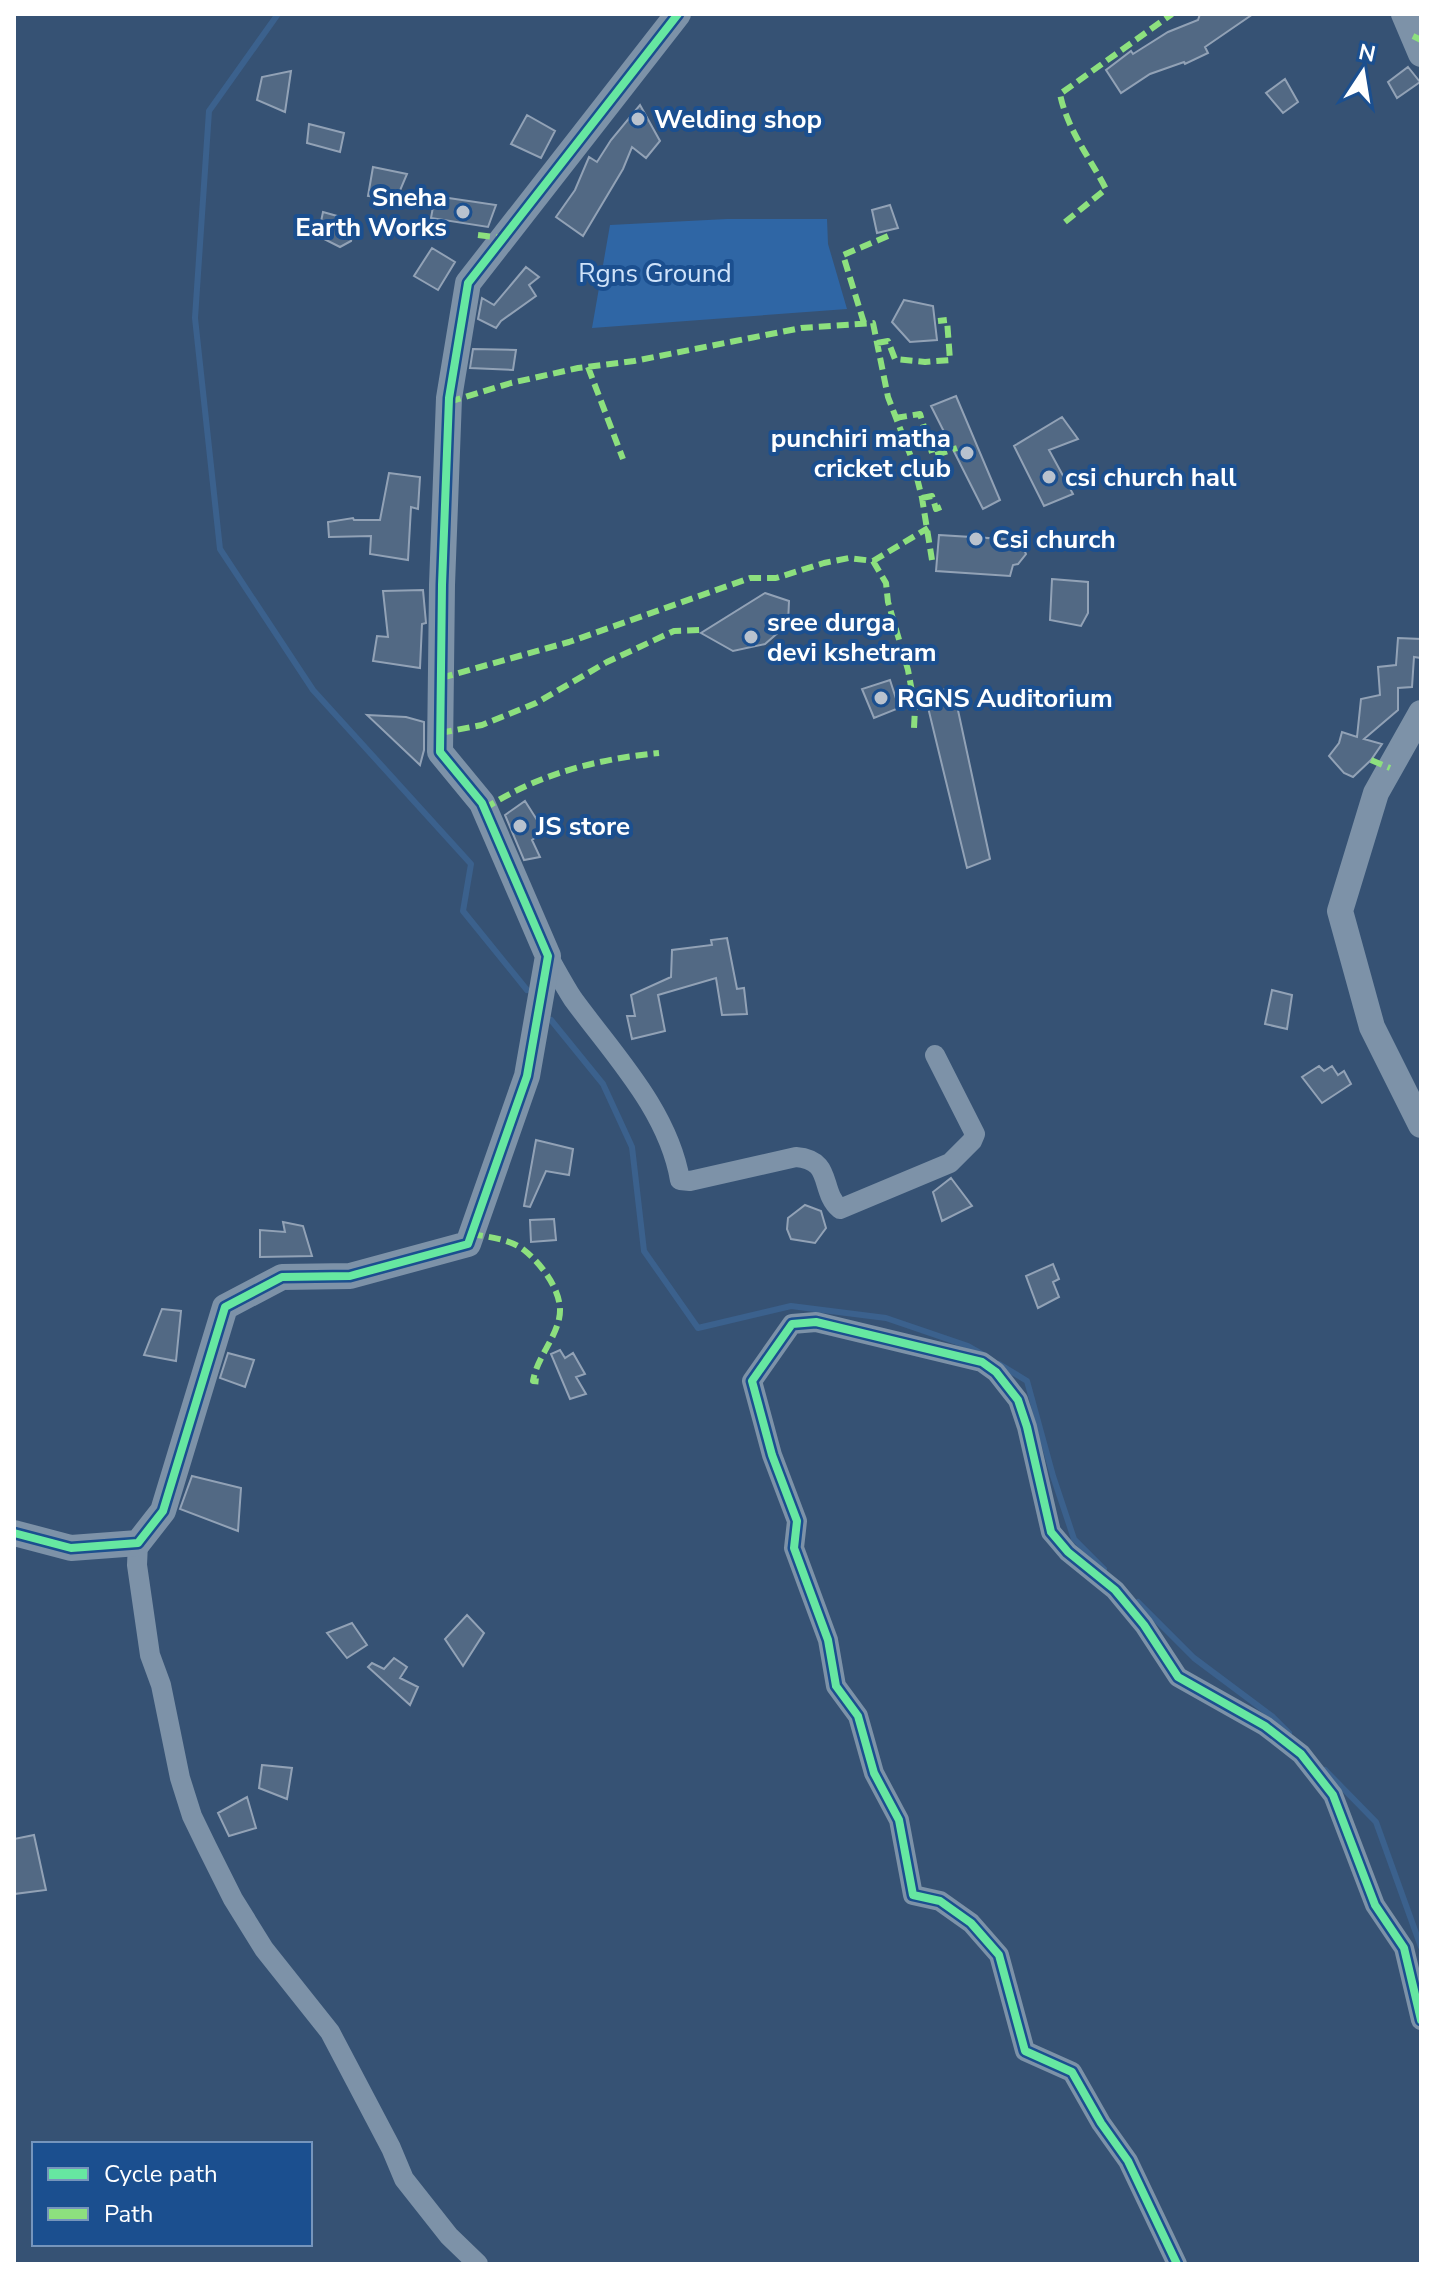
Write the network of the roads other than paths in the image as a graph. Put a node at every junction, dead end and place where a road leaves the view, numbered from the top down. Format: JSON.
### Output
{"nodes":[{"id":1,"x":678,"y":14,"type":"edge"},
{"id":2,"x":1404,"y":14,"type":"edge"},
{"id":3,"x":1421,"y":54,"type":"edge"},
{"id":4,"x":1421,"y":713,"type":"edge"},
{"id":5,"x":548,"y":956,"type":"junction"},
{"id":6,"x":935,"y":1055,"type":"dead end"},
{"id":7,"x":1421,"y":1125,"type":"edge"},
{"id":8,"x":14,"y":1533,"type":"edge"},
{"id":9,"x":138,"y":1543,"type":"junction"},
{"id":10,"x":1421,"y":2020,"type":"edge"},
{"id":11,"x":478,"y":2264,"type":"edge"},
{"id":12,"x":1177,"y":2264,"type":"edge"}],
"edges":[{"from":1,"to":5,"type":"street"},
{"from":2,"to":3,"type":"street"},
{"from":4,"to":7,"type":"street"},
{"from":5,"to":6,"type":"street"},
{"from":5,"to":9,"type":"street"},
{"from":8,"to":9,"type":"street"},
{"from":9,"to":11,"type":"street"},
{"from":10,"to":12,"type":"street"}]}
